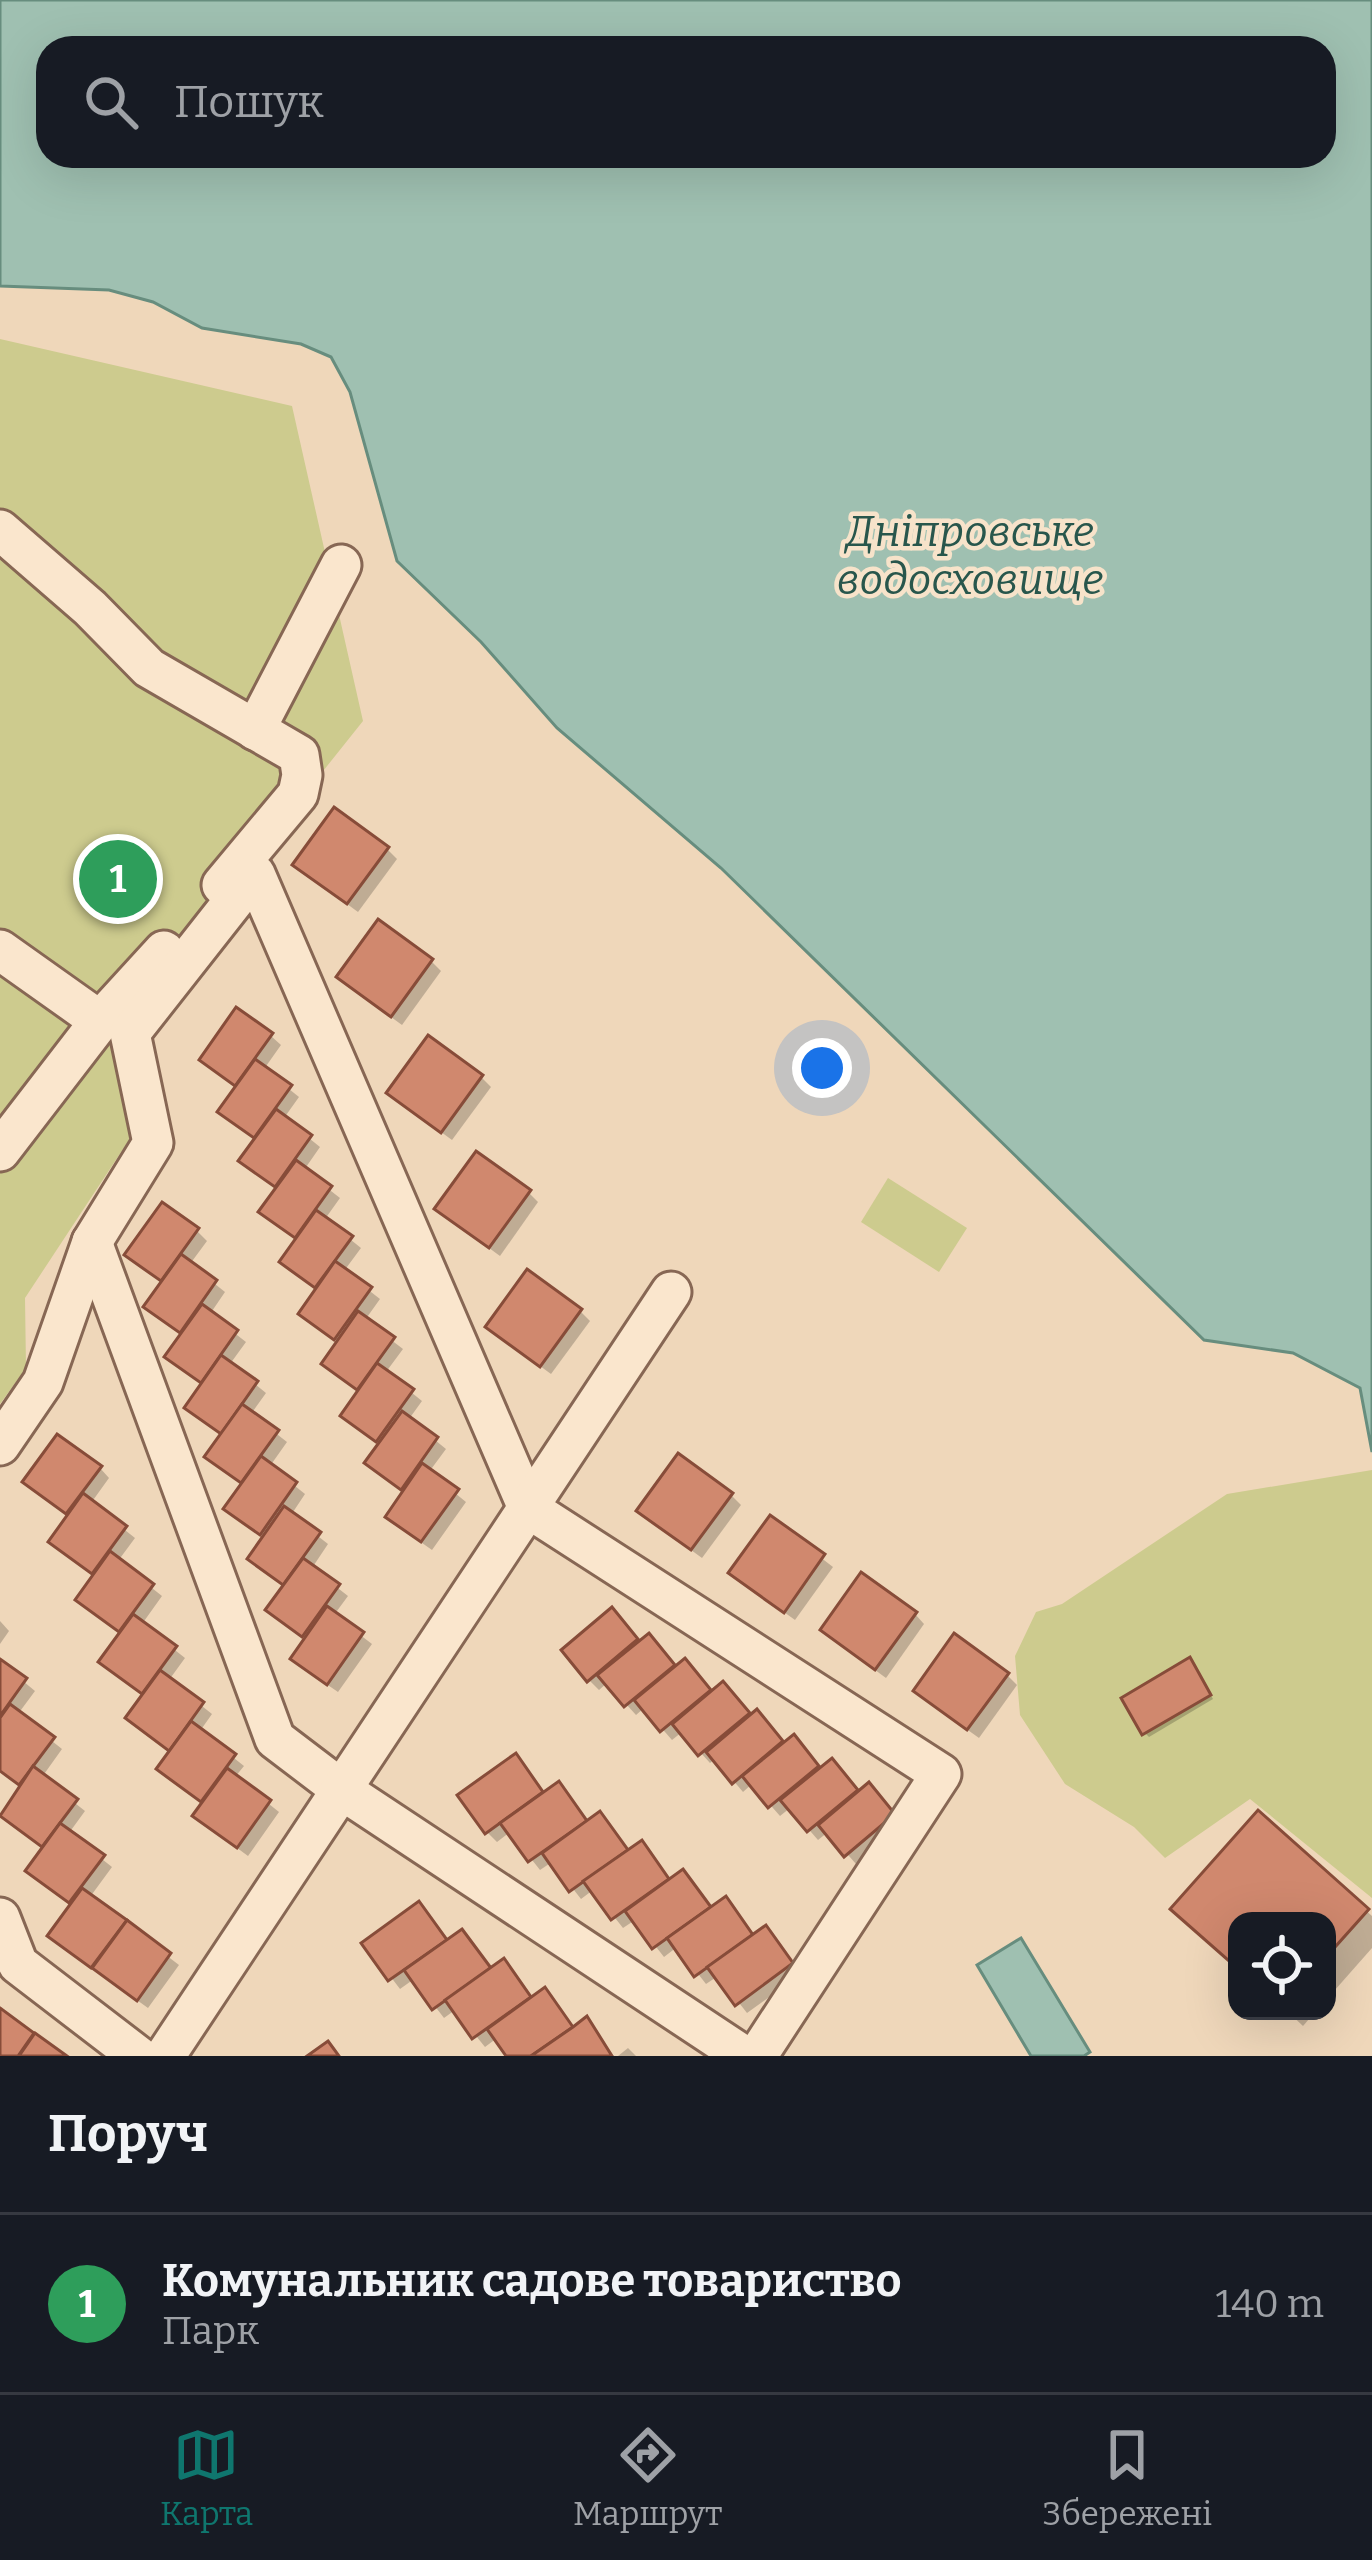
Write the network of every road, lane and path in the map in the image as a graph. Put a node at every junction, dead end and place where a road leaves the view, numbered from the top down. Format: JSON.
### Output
{"nodes":[{"id":1,"x":0,"y":530,"type":"edge"},
{"id":2,"x":340,"y":565,"type":"dead end"},
{"id":3,"x":255,"y":730,"type":"junction"},
{"id":4,"x":0,"y":950,"type":"edge"},
{"id":5,"x":100,"y":1021,"type":"junction"},
{"id":6,"x":0,"y":1151,"type":"edge"},
{"id":7,"x":92,"y":1241,"type":"junction"},
{"id":8,"x":671,"y":1292,"type":"dead end"},
{"id":9,"x":0,"y":1445,"type":"edge"},
{"id":10,"x":528,"y":1508,"type":"junction"},
{"id":11,"x":342,"y":1790,"type":"junction"},
{"id":12,"x":0,"y":1918,"type":"edge"},
{"id":13,"x":138,"y":2056,"type":"edge"},
{"id":14,"x":165,"y":2056,"type":"edge"},
{"id":15,"x":744,"y":2056,"type":"edge"},
{"id":16,"x":757,"y":2056,"type":"edge"}],
"edges":[{"from":1,"to":3,"type":"lane"},
{"from":2,"to":3,"type":"lane"},
{"from":3,"to":5,"type":"lane"},
{"from":4,"to":5,"type":"lane"},
{"from":5,"to":6,"type":"lane"},
{"from":7,"to":9,"type":"lane"},
{"from":7,"to":10,"type":"lane"},
{"from":7,"to":11,"type":"lane"},
{"from":8,"to":10,"type":"lane"},
{"from":10,"to":11,"type":"lane"},
{"from":10,"to":16,"type":"lane"},
{"from":11,"to":14,"type":"lane"},
{"from":11,"to":15,"type":"lane"},
{"from":12,"to":13,"type":"lane"}]}
